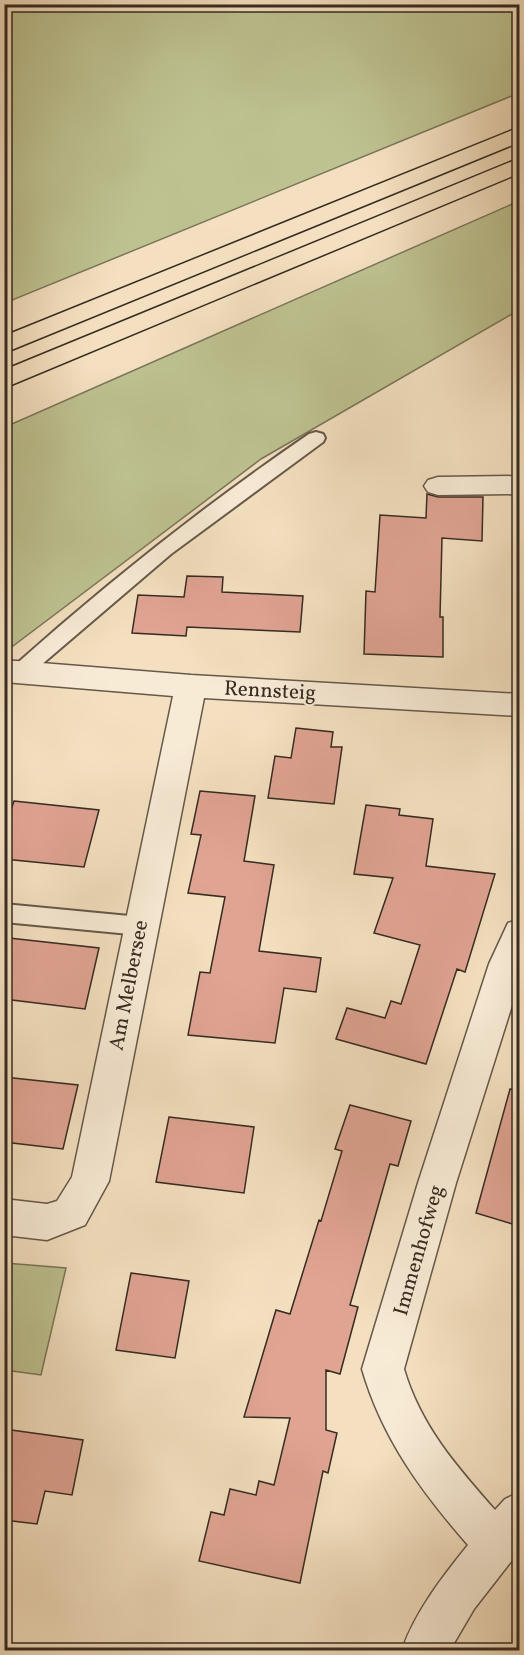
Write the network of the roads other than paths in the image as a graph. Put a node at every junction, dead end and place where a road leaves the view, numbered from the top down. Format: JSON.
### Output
{"nodes":[{"id":1,"x":519,"y":134,"type":"edge"},
{"id":2,"x":519,"y":165,"type":"edge"},
{"id":3,"x":4,"y":345,"type":"edge"},
{"id":4,"x":4,"y":380,"type":"edge"},
{"id":5,"x":316,"y":438,"type":"dead end"},
{"id":6,"x":519,"y":485,"type":"edge"},
{"id":7,"x":438,"y":486,"type":"dead end"},
{"id":8,"x":12,"y":672,"type":"edge"},
{"id":9,"x":191,"y":686,"type":"junction"},
{"id":10,"x":519,"y":705,"type":"edge"},
{"id":11,"x":4,"y":913,"type":"edge"},
{"id":12,"x":140,"y":926,"type":"junction"},
{"id":13,"x":519,"y":933,"type":"edge"},
{"id":14,"x":4,"y":1217,"type":"edge"},
{"id":15,"x":507,"y":1528,"type":"edge"},
{"id":16,"x":425,"y":1650,"type":"edge"}],
"edges":[{"from":1,"to":3,"type":"highway"},
{"from":2,"to":4,"type":"highway"},
{"from":5,"to":8,"type":"lane","name":"Rennsteig"},
{"from":6,"to":7,"type":"street"},
{"from":8,"to":9,"type":"street","name":"Rennsteig"},
{"from":9,"to":10,"type":"street","name":"Rennsteig"},
{"from":9,"to":12,"type":"street","name":"Am Melbersee"},
{"from":11,"to":12,"type":"lane"},
{"from":12,"to":14,"type":"street","name":"Am Melbersee"},
{"from":13,"to":15,"type":"street","name":"Immenhofweg"},
{"from":15,"to":16,"type":"street"}]}
